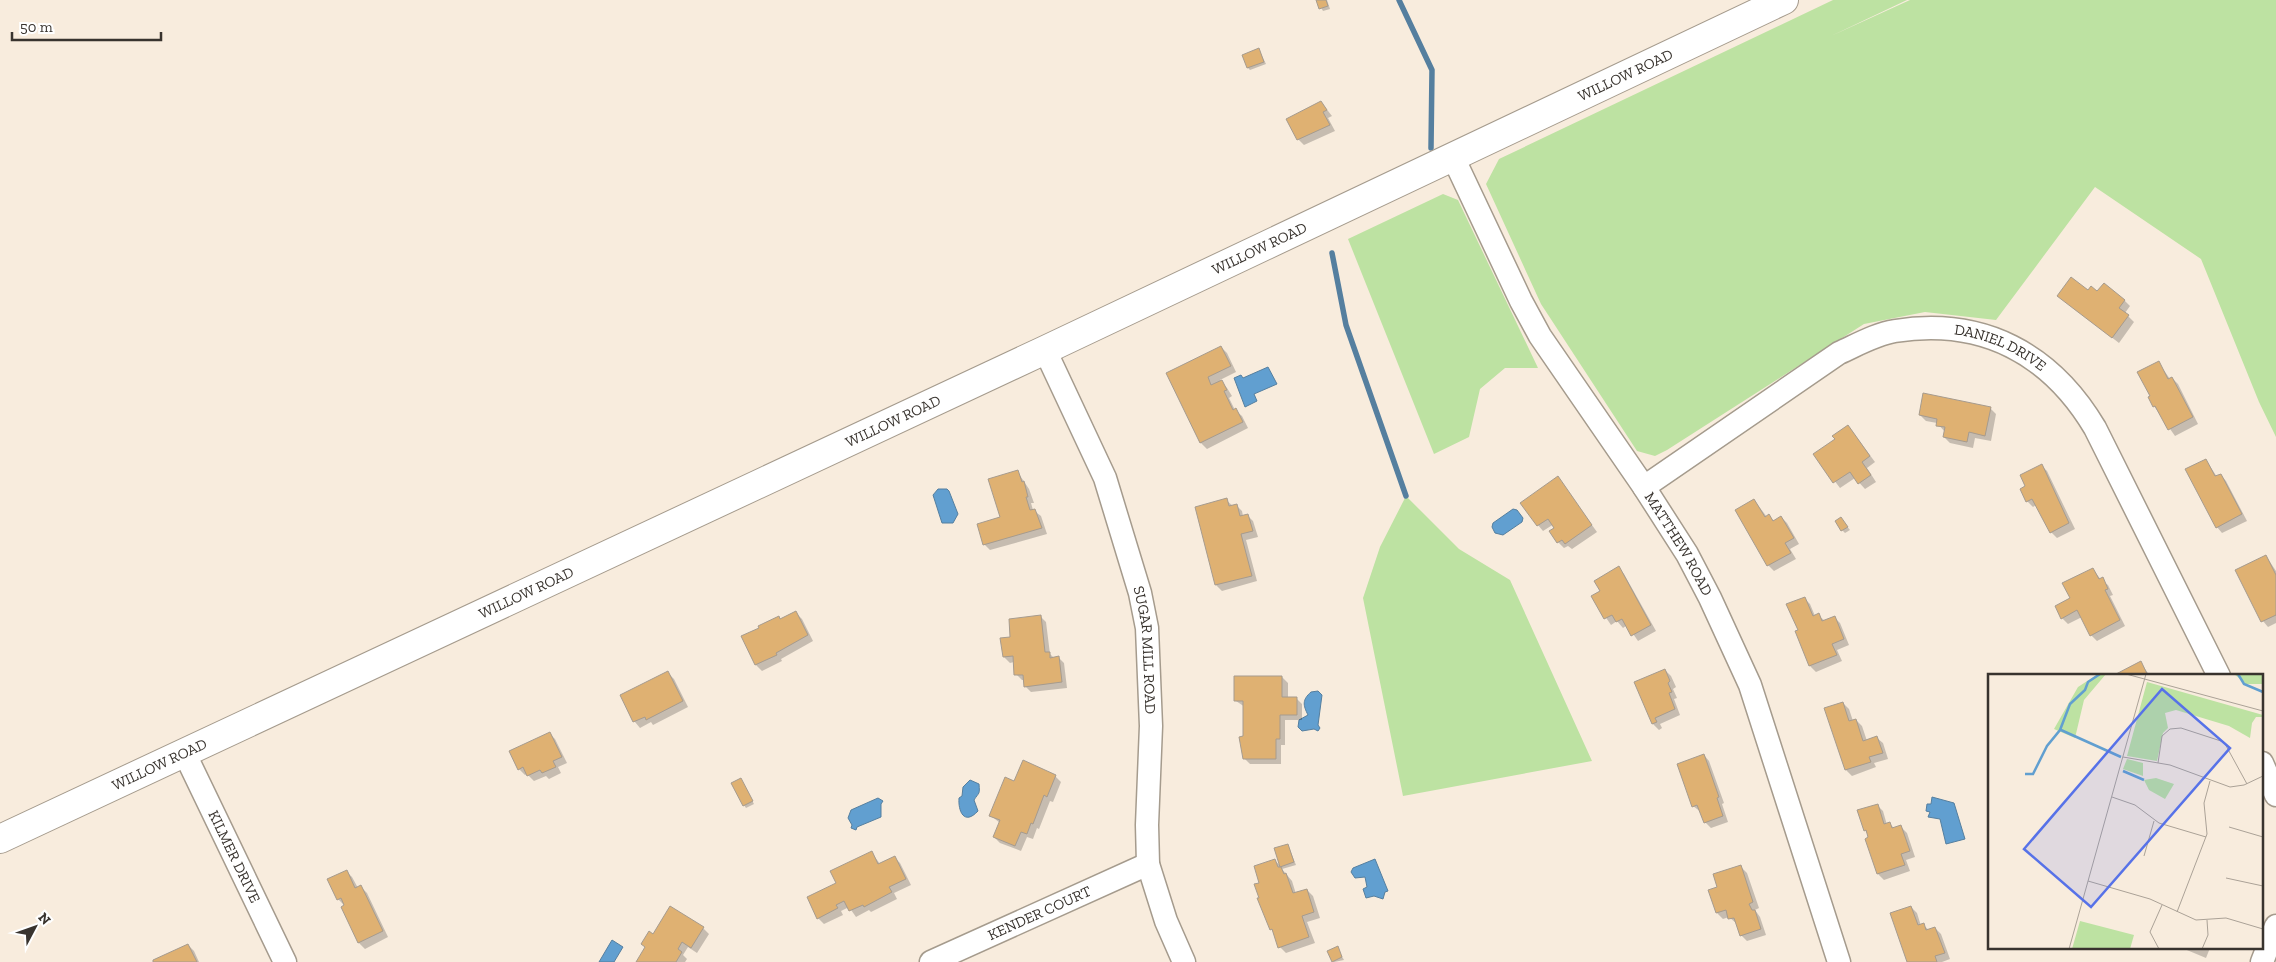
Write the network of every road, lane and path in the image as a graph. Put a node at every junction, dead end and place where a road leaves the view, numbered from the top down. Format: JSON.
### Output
{"nodes":[{"id":1,"x":1784,"y":0,"type":"edge"},
{"id":2,"x":1454,"y":157,"type":"junction"},
{"id":3,"x":1045,"y":350,"type":"junction"},
{"id":4,"x":1644,"y":487,"type":"junction"},
{"id":5,"x":2218,"y":674,"type":"edge"},
{"id":6,"x":184,"y":752,"type":"junction"},
{"id":7,"x":2264,"y":767,"type":"edge"},
{"id":8,"x":2276,"y":795,"type":"edge"},
{"id":9,"x":0,"y":839,"type":"edge"},
{"id":10,"x":1148,"y":864,"type":"junction"},
{"id":11,"x":2276,"y":926,"type":"edge"},
{"id":12,"x":285,"y":962,"type":"edge"},
{"id":13,"x":931,"y":962,"type":"edge"},
{"id":14,"x":1184,"y":962,"type":"edge"},
{"id":15,"x":1839,"y":962,"type":"edge"},
{"id":16,"x":2262,"y":962,"type":"edge"}],
"edges":[{"from":1,"to":2,"type":"street","name":"WILLOW ROAD"},
{"from":2,"to":3,"type":"street","name":"WILLOW ROAD"},
{"from":2,"to":4,"type":"street","name":"MATTHEW ROAD"},
{"from":3,"to":6,"type":"street","name":"WILLOW ROAD"},
{"from":3,"to":10,"type":"street","name":"SUGAR MILL ROAD"},
{"from":4,"to":5,"type":"street","name":"DANIEL DRIVE"},
{"from":4,"to":15,"type":"street","name":"MATTHEW ROAD"},
{"from":6,"to":9,"type":"street","name":"WILLOW ROAD"},
{"from":6,"to":12,"type":"street","name":"KILMER DRIVE"},
{"from":7,"to":8,"type":"street"},
{"from":10,"to":13,"type":"street","name":"KENDER COURT"},
{"from":10,"to":14,"type":"street","name":"SUGAR MILL ROAD"},
{"from":11,"to":16,"type":"street"}]}
